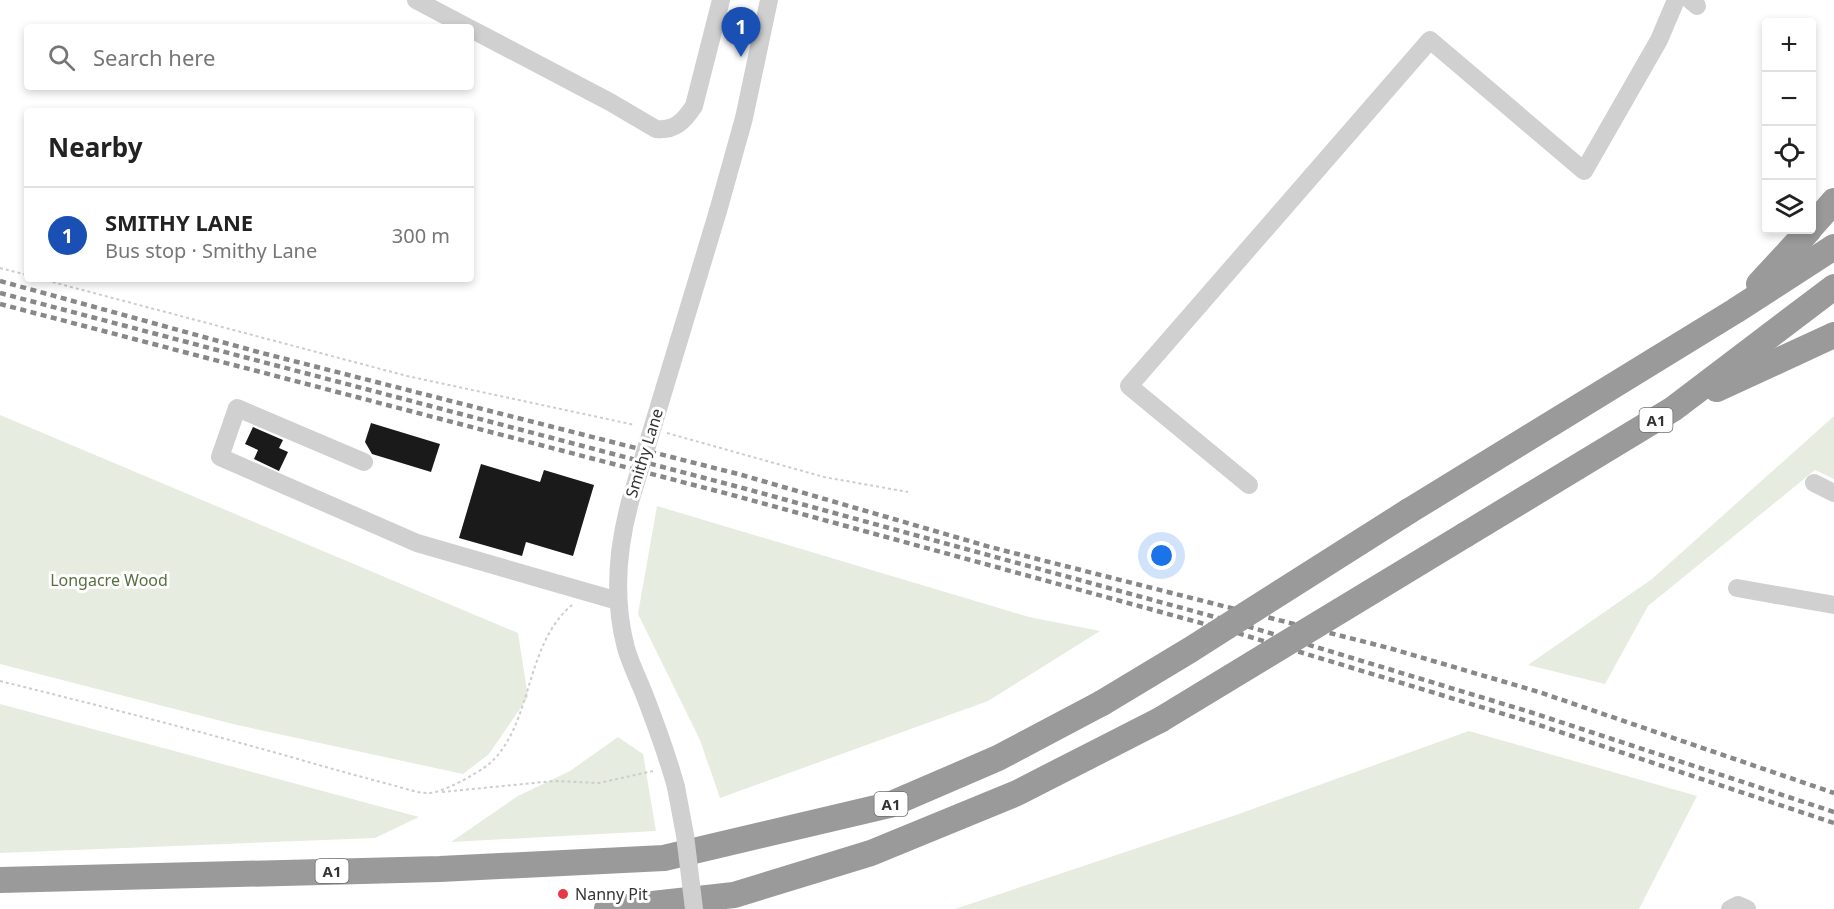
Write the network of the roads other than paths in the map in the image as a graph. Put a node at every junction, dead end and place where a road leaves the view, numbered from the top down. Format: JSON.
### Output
{"nodes":[{"id":1,"x":416,"y":0,"type":"edge"},
{"id":2,"x":721,"y":0,"type":"edge"},
{"id":3,"x":769,"y":0,"type":"edge"},
{"id":4,"x":1676,"y":0,"type":"edge"},
{"id":5,"x":461,"y":24,"type":"edge"},
{"id":6,"x":474,"y":31,"type":"edge"},
{"id":7,"x":1834,"y":201,"type":"edge"},
{"id":8,"x":1816,"y":221,"type":"edge"},
{"id":9,"x":1805,"y":234,"type":"edge"},
{"id":10,"x":1834,"y":247,"type":"edge"},
{"id":11,"x":1834,"y":287,"type":"edge"},
{"id":12,"x":1735,"y":311,"type":"junction"},
{"id":13,"x":1834,"y":335,"type":"edge"},
{"id":14,"x":1673,"y":409,"type":"junction"},
{"id":15,"x":364,"y":462,"type":"dead end"},
{"id":16,"x":1814,"y":483,"type":"dead end"},
{"id":17,"x":1249,"y":485,"type":"dead end"},
{"id":18,"x":1834,"y":493,"type":"edge"},
{"id":19,"x":1737,"y":588,"type":"dead end"},
{"id":20,"x":618,"y":600,"type":"junction"},
{"id":21,"x":1834,"y":605,"type":"edge"},
{"id":22,"x":0,"y":880,"type":"edge"},
{"id":23,"x":607,"y":909,"type":"edge"},
{"id":24,"x":694,"y":909,"type":"edge"},
{"id":25,"x":1730,"y":909,"type":"edge"},
{"id":26,"x":1747,"y":909,"type":"edge"}],
"edges":[{"from":1,"to":5,"type":"street"},
{"from":2,"to":6,"type":"street"},
{"from":3,"to":20,"type":"street","name":"Smithy Lane","bridge":true},
{"from":4,"to":17,"type":"street"},
{"from":7,"to":8,"type":"highway"},
{"from":9,"to":12,"type":"highway"},
{"from":10,"to":12,"type":"highway","number":"A1"},
{"from":11,"to":14,"type":"highway","number":"A1"},
{"from":12,"to":22,"type":"highway","number":"A1","bridge":true},
{"from":13,"to":14,"type":"highway"},
{"from":14,"to":23,"type":"highway","number":"A1","bridge":true},
{"from":15,"to":20,"type":"street"},
{"from":16,"to":18,"type":"street"},
{"from":19,"to":21,"type":"street"},
{"from":20,"to":24,"type":"street","name":"Smithy Lane","bridge":true},
{"from":25,"to":26,"type":"street"}]}
